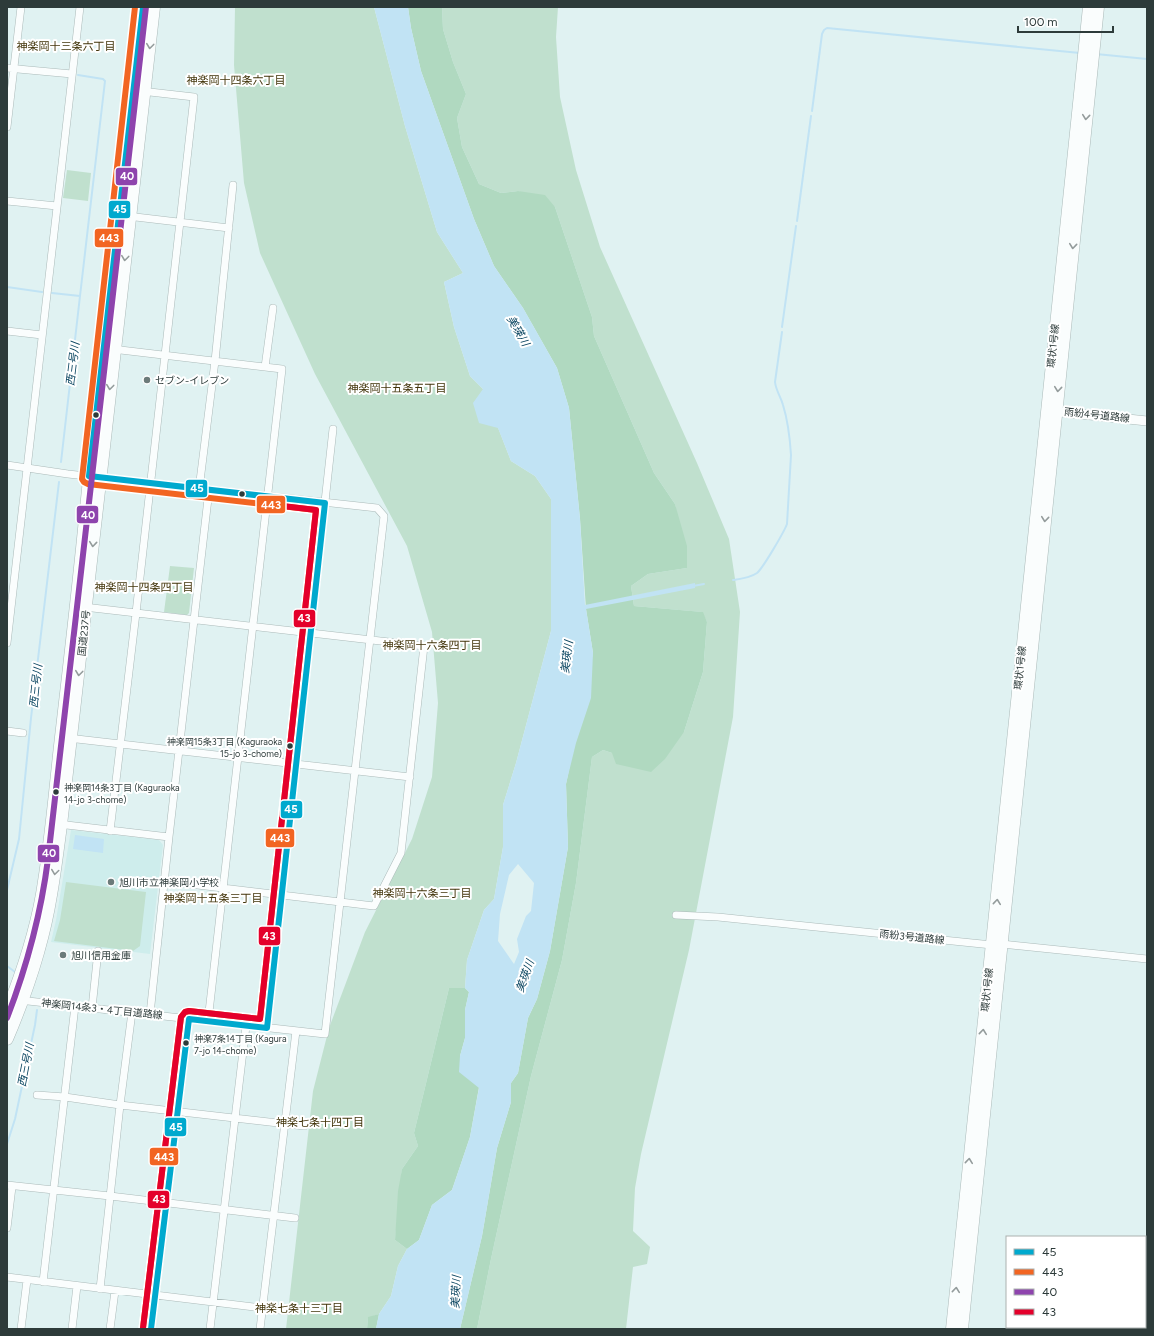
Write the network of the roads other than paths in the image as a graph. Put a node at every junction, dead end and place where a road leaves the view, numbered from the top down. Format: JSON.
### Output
{"nodes":[{"id":1,"x":21,"y":7,"type":"edge"},
{"id":2,"x":80,"y":7,"type":"edge"},
{"id":3,"x":144,"y":7,"type":"edge"},
{"id":4,"x":154,"y":7,"type":"edge"},
{"id":5,"x":1089,"y":7,"type":"edge"},
{"id":6,"x":1098,"y":7,"type":"edge"},
{"id":7,"x":1089,"y":45,"type":"junction"},
{"id":8,"x":10,"y":68,"type":"edge"},
{"id":9,"x":72,"y":74,"type":"junction"},
{"id":10,"x":139,"y":91,"type":"junction"},
{"id":11,"x":7,"y":127,"type":"edge"},
{"id":12,"x":233,"y":185,"type":"dead end"},
{"id":13,"x":7,"y":201,"type":"edge"},
{"id":14,"x":57,"y":206,"type":"junction"},
{"id":15,"x":125,"y":216,"type":"junction"},
{"id":16,"x":180,"y":222,"type":"junction"},
{"id":17,"x":228,"y":228,"type":"junction"},
{"id":18,"x":272,"y":308,"type":"dead end"},
{"id":19,"x":7,"y":331,"type":"edge"},
{"id":20,"x":42,"y":335,"type":"junction"},
{"id":21,"x":109,"y":349,"type":"junction"},
{"id":22,"x":165,"y":355,"type":"junction"},
{"id":23,"x":215,"y":361,"type":"junction"},
{"id":24,"x":265,"y":367,"type":"junction"},
{"id":25,"x":1051,"y":411,"type":"junction"},
{"id":26,"x":1147,"y":421,"type":"edge"},
{"id":27,"x":333,"y":429,"type":"dead end"},
{"id":28,"x":7,"y":465,"type":"edge"},
{"id":29,"x":27,"y":468,"type":"junction"},
{"id":30,"x":94,"y":477,"type":"junction"},
{"id":31,"x":150,"y":483,"type":"junction"},
{"id":32,"x":199,"y":489,"type":"junction"},
{"id":33,"x":209,"y":490,"type":"junction"},
{"id":34,"x":267,"y":496,"type":"junction"},
{"id":35,"x":325,"y":503,"type":"junction"},
{"id":36,"x":82,"y":607,"type":"junction"},
{"id":37,"x":136,"y":613,"type":"junction"},
{"id":38,"x":8,"y":616,"type":"edge"},
{"id":39,"x":195,"y":620,"type":"junction"},
{"id":40,"x":253,"y":627,"type":"junction"},
{"id":41,"x":311,"y":634,"type":"junction"},
{"id":42,"x":370,"y":640,"type":"junction"},
{"id":43,"x":7,"y":643,"type":"edge"},
{"id":44,"x":7,"y":731,"type":"edge"},
{"id":45,"x":23,"y":733,"type":"dead end"},
{"id":46,"x":66,"y":737,"type":"junction"},
{"id":47,"x":121,"y":744,"type":"junction"},
{"id":48,"x":180,"y":751,"type":"junction"},
{"id":49,"x":238,"y":757,"type":"junction"},
{"id":50,"x":297,"y":764,"type":"junction"},
{"id":51,"x":355,"y":771,"type":"junction"},
{"id":52,"x":410,"y":777,"type":"junction"},
{"id":53,"x":57,"y":824,"type":"junction"},
{"id":54,"x":110,"y":830,"type":"junction"},
{"id":55,"x":169,"y":837,"type":"junction"},
{"id":56,"x":164,"y":881,"type":"junction"},
{"id":57,"x":223,"y":888,"type":"junction"},
{"id":58,"x":282,"y":895,"type":"junction"},
{"id":59,"x":340,"y":902,"type":"junction"},
{"id":60,"x":676,"y":915,"type":"dead end"},
{"id":61,"x":997,"y":945,"type":"junction"},
{"id":62,"x":98,"y":951,"type":"dead end"},
{"id":63,"x":1147,"y":959,"type":"edge"},
{"id":64,"x":14,"y":999,"type":"edge"},
{"id":65,"x":75,"y":1006,"type":"junction"},
{"id":66,"x":92,"y":1008,"type":"junction"},
{"id":67,"x":7,"y":1011,"type":"edge"},
{"id":68,"x":132,"y":1012,"type":"junction"},
{"id":69,"x":150,"y":1014,"type":"junction"},
{"id":70,"x":189,"y":1019,"type":"junction"},
{"id":71,"x":208,"y":1021,"type":"junction"},
{"id":72,"x":246,"y":1026,"type":"junction"},
{"id":73,"x":267,"y":1028,"type":"junction"},
{"id":74,"x":296,"y":1031,"type":"junction"},
{"id":75,"x":7,"y":1039,"type":"edge"},
{"id":76,"x":37,"y":1095,"type":"dead end"},
{"id":77,"x":65,"y":1097,"type":"junction"},
{"id":78,"x":120,"y":1105,"type":"junction"},
{"id":79,"x":178,"y":1111,"type":"junction"},
{"id":80,"x":235,"y":1117,"type":"junction"},
{"id":81,"x":285,"y":1123,"type":"junction"},
{"id":82,"x":304,"y":1126,"type":"dead end"},
{"id":83,"x":10,"y":1186,"type":"edge"},
{"id":84,"x":54,"y":1190,"type":"junction"},
{"id":85,"x":110,"y":1196,"type":"junction"},
{"id":86,"x":167,"y":1203,"type":"junction"},
{"id":87,"x":224,"y":1210,"type":"junction"},
{"id":88,"x":274,"y":1216,"type":"junction"},
{"id":89,"x":295,"y":1218,"type":"dead end"},
{"id":90,"x":7,"y":1228,"type":"edge"},
{"id":91,"x":7,"y":1277,"type":"edge"},
{"id":92,"x":27,"y":1280,"type":"junction"},
{"id":93,"x":43,"y":1282,"type":"junction"},
{"id":94,"x":77,"y":1286,"type":"junction"},
{"id":95,"x":100,"y":1289,"type":"junction"},
{"id":96,"x":115,"y":1290,"type":"junction"},
{"id":97,"x":155,"y":1295,"type":"junction"},
{"id":98,"x":213,"y":1302,"type":"junction"},
{"id":99,"x":263,"y":1308,"type":"junction"},
{"id":100,"x":287,"y":1311,"type":"dead end"},
{"id":101,"x":21,"y":1329,"type":"edge"},
{"id":102,"x":72,"y":1329,"type":"edge"},
{"id":103,"x":110,"y":1329,"type":"edge"},
{"id":104,"x":151,"y":1329,"type":"edge"},
{"id":105,"x":210,"y":1329,"type":"edge"},
{"id":106,"x":260,"y":1329,"type":"edge"},
{"id":107,"x":952,"y":1329,"type":"edge"},
{"id":108,"x":962,"y":1329,"type":"edge"}],
"edges":[{"from":1,"to":8,"type":"street"},
{"from":2,"to":9,"type":"street"},
{"from":3,"to":10,"type":"main road","name":"国道237号"},
{"from":4,"to":10,"type":"main road","name":"国道237号","one_way":true},
{"from":5,"to":7,"type":"main road","name":"環状1号線"},
{"from":6,"to":7,"type":"main road","name":"環状1号線"},
{"from":7,"to":25,"type":"main road","name":"環状1号線"},
{"from":8,"to":9,"type":"street"},
{"from":8,"to":11,"type":"street"},
{"from":9,"to":14,"type":"street"},
{"from":10,"to":15,"type":"main road","name":"国道237号"},
{"from":10,"to":16,"type":"street"},
{"from":12,"to":17,"type":"street"},
{"from":13,"to":14,"type":"street"},
{"from":14,"to":20,"type":"street"},
{"from":15,"to":16,"type":"street"},
{"from":15,"to":21,"type":"main road","name":"国道237号"},
{"from":16,"to":17,"type":"street"},
{"from":16,"to":22,"type":"street"},
{"from":17,"to":23,"type":"street"},
{"from":18,"to":24,"type":"street"},
{"from":19,"to":20,"type":"street"},
{"from":20,"to":29,"type":"street"},
{"from":21,"to":22,"type":"street"},
{"from":21,"to":30,"type":"main road","name":"国道237号"},
{"from":22,"to":23,"type":"street"},
{"from":22,"to":31,"type":"street"},
{"from":23,"to":24,"type":"street"},
{"from":23,"to":32,"type":"street"},
{"from":24,"to":34,"type":"street"},
{"from":25,"to":26,"type":"street","name":"雨紛4号道路線"},
{"from":25,"to":61,"type":"main road","name":"環状1号線"},
{"from":27,"to":35,"type":"street"},
{"from":28,"to":29,"type":"street"},
{"from":29,"to":30,"type":"street"},
{"from":29,"to":38,"type":"street"},
{"from":30,"to":31,"type":"street"},
{"from":30,"to":36,"type":"main road","name":"国道237号"},
{"from":31,"to":32,"type":"street"},
{"from":31,"to":37,"type":"street"},
{"from":32,"to":33,"type":"street"},
{"from":33,"to":34,"type":"street"},
{"from":33,"to":39,"type":"street"},
{"from":34,"to":35,"type":"street"},
{"from":34,"to":40,"type":"street"},
{"from":35,"to":41,"type":"street"},
{"from":35,"to":42,"type":"street"},
{"from":36,"to":37,"type":"street"},
{"from":36,"to":46,"type":"main road","name":"国道237号"},
{"from":37,"to":39,"type":"street"},
{"from":37,"to":47,"type":"street"},
{"from":38,"to":43,"type":"street"},
{"from":39,"to":40,"type":"street"},
{"from":39,"to":48,"type":"street"},
{"from":40,"to":41,"type":"street"},
{"from":40,"to":49,"type":"street"},
{"from":41,"to":42,"type":"street"},
{"from":41,"to":50,"type":"street"},
{"from":42,"to":51,"type":"street"},
{"from":42,"to":52,"type":"street"},
{"from":44,"to":45,"type":"street"},
{"from":46,"to":47,"type":"street"},
{"from":46,"to":53,"type":"main road","name":"国道237号"},
{"from":47,"to":48,"type":"street"},
{"from":47,"to":54,"type":"street"},
{"from":48,"to":49,"type":"street"},
{"from":48,"to":55,"type":"street"},
{"from":49,"to":50,"type":"street"},
{"from":49,"to":57,"type":"street"},
{"from":50,"to":51,"type":"street"},
{"from":50,"to":58,"type":"street"},
{"from":51,"to":52,"type":"street"},
{"from":51,"to":59,"type":"street"},
{"from":52,"to":59,"type":"street"},
{"from":53,"to":54,"type":"street"},
{"from":53,"to":64,"type":"main road","name":"国道237号"},
{"from":54,"to":55,"type":"street"},
{"from":55,"to":56,"type":"street"},
{"from":56,"to":57,"type":"street"},
{"from":56,"to":69,"type":"street"},
{"from":57,"to":58,"type":"street"},
{"from":57,"to":71,"type":"street"},
{"from":58,"to":59,"type":"street"},
{"from":58,"to":73,"type":"street"},
{"from":59,"to":74,"type":"street","name":"神楽岡14条3・4丁目道路線"},
{"from":60,"to":61,"type":"street","name":"雨紛3号道路線"},
{"from":61,"to":63,"type":"street","name":"雨紛3号道路線"},
{"from":107,"to":61,"type":"main road","name":"環状1号線","one_way":true},
{"from":61,"to":108,"type":"main road","name":"環状1号線"},
{"from":62,"to":66,"type":"street"},
{"from":64,"to":65,"type":"street","name":"神楽岡14条3・4丁目道路線"},
{"from":64,"to":67,"type":"main road","name":"国道237号"},
{"from":64,"to":75,"type":"main road","name":"国道237号"},
{"from":65,"to":66,"type":"street","name":"神楽岡14条3・4丁目道路線"},
{"from":65,"to":77,"type":"street"},
{"from":66,"to":68,"type":"street","name":"神楽岡14条3・4丁目道路線"},
{"from":68,"to":69,"type":"street","name":"神楽岡14条3・4丁目道路線"},
{"from":68,"to":78,"type":"street"},
{"from":69,"to":70,"type":"street","name":"神楽岡14条3・4丁目道路線"},
{"from":70,"to":71,"type":"street","name":"神楽岡14条3・4丁目道路線"},
{"from":70,"to":79,"type":"street"},
{"from":71,"to":72,"type":"street","name":"神楽岡14条3・4丁目道路線"},
{"from":72,"to":73,"type":"street","name":"神楽岡14条3・4丁目道路線"},
{"from":72,"to":80,"type":"street"},
{"from":73,"to":74,"type":"street","name":"神楽岡14条3・4丁目道路線"},
{"from":74,"to":81,"type":"street"},
{"from":76,"to":77,"type":"street"},
{"from":77,"to":78,"type":"street"},
{"from":77,"to":84,"type":"street"},
{"from":78,"to":79,"type":"street"},
{"from":78,"to":85,"type":"street"},
{"from":79,"to":80,"type":"street"},
{"from":79,"to":86,"type":"street"},
{"from":80,"to":81,"type":"street"},
{"from":80,"to":87,"type":"street"},
{"from":81,"to":82,"type":"street"},
{"from":81,"to":88,"type":"street"},
{"from":83,"to":84,"type":"street"},
{"from":83,"to":90,"type":"street"},
{"from":84,"to":85,"type":"street"},
{"from":84,"to":93,"type":"street"},
{"from":85,"to":86,"type":"street"},
{"from":85,"to":95,"type":"street"},
{"from":86,"to":87,"type":"street"},
{"from":86,"to":97,"type":"street"},
{"from":87,"to":88,"type":"street"},
{"from":87,"to":98,"type":"street"},
{"from":88,"to":89,"type":"street"},
{"from":88,"to":99,"type":"street"},
{"from":91,"to":92,"type":"street"},
{"from":92,"to":93,"type":"street"},
{"from":92,"to":101,"type":"street"},
{"from":93,"to":94,"type":"street"},
{"from":94,"to":95,"type":"street"},
{"from":94,"to":102,"type":"street"},
{"from":95,"to":96,"type":"street"},
{"from":96,"to":97,"type":"street"},
{"from":96,"to":103,"type":"street"},
{"from":97,"to":98,"type":"street"},
{"from":97,"to":104,"type":"street"},
{"from":98,"to":99,"type":"street"},
{"from":98,"to":105,"type":"street"},
{"from":99,"to":100,"type":"street"},
{"from":99,"to":106,"type":"street"}]}
